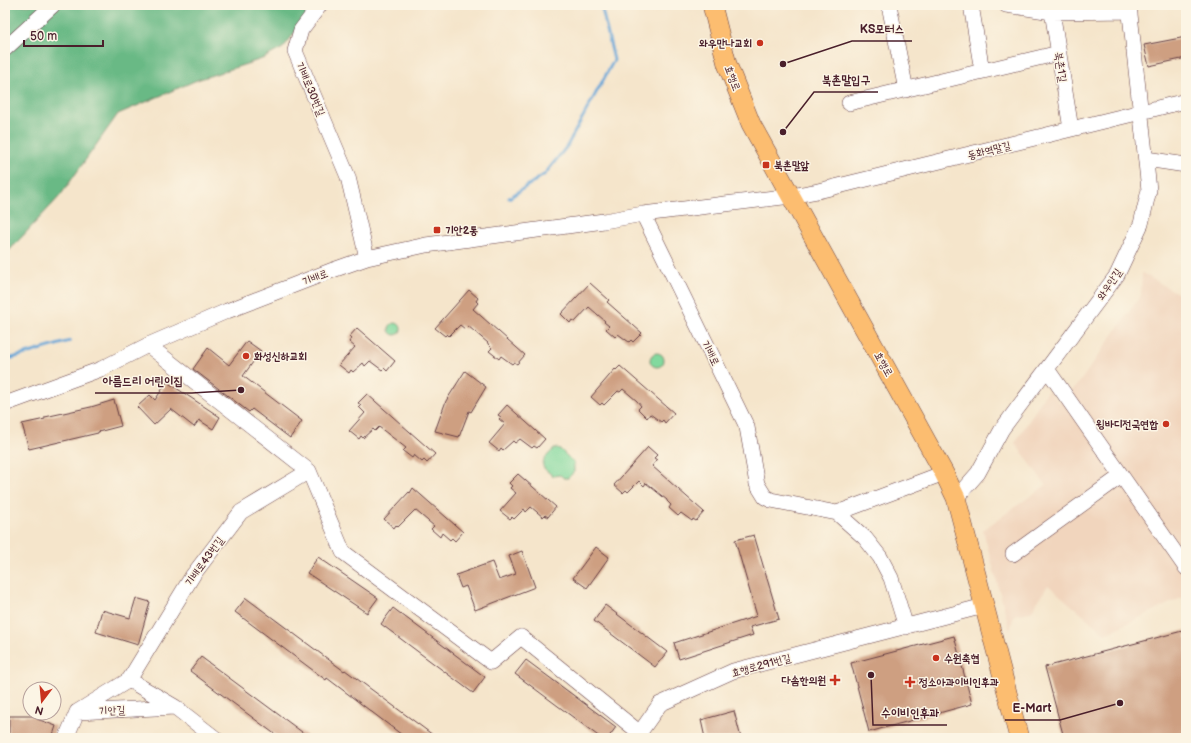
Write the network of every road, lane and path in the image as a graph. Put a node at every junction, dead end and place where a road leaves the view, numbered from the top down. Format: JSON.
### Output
{"nodes":[{"id":1,"x":53,"y":5,"type":"edge"},
{"id":2,"x":320,"y":5,"type":"edge"},
{"id":3,"x":712,"y":5,"type":"edge"},
{"id":4,"x":889,"y":5,"type":"edge"},
{"id":5,"x":971,"y":5,"type":"edge"},
{"id":6,"x":1006,"y":5,"type":"edge"},
{"id":7,"x":1052,"y":8,"type":"edge"},
{"id":8,"x":1129,"y":8,"type":"edge"},
{"id":9,"x":5,"y":49,"type":"edge"},
{"id":10,"x":1059,"y":53,"type":"junction"},
{"id":11,"x":982,"y":71,"type":"junction"},
{"id":12,"x":906,"y":90,"type":"junction"},
{"id":13,"x":1186,"y":101,"type":"edge"},
{"id":14,"x":849,"y":103,"type":"dead end"},
{"id":15,"x":1140,"y":112,"type":"junction"},
{"id":16,"x":1071,"y":129,"type":"junction"},
{"id":17,"x":1146,"y":159,"type":"junction"},
{"id":18,"x":1186,"y":165,"type":"edge"},
{"id":19,"x":791,"y":196,"type":"junction"},
{"id":20,"x":643,"y":214,"type":"junction"},
{"id":21,"x":368,"y":258,"type":"junction"},
{"id":22,"x":148,"y":345,"type":"junction"},
{"id":23,"x":1047,"y":369,"type":"junction"},
{"id":24,"x":5,"y":404,"type":"edge"},
{"id":25,"x":309,"y":471,"type":"junction"},
{"id":26,"x":944,"y":474,"type":"junction"},
{"id":27,"x":1121,"y":476,"type":"junction"},
{"id":28,"x":956,"y":498,"type":"junction"},
{"id":29,"x":837,"y":513,"type":"junction"},
{"id":30,"x":1013,"y":554,"type":"dead end"},
{"id":31,"x":1186,"y":568,"type":"edge"},
{"id":32,"x":984,"y":606,"type":"junction"},
{"id":33,"x":906,"y":626,"type":"junction"},
{"id":34,"x":129,"y":680,"type":"junction"},
{"id":35,"x":175,"y":707,"type":"junction"},
{"id":36,"x":77,"y":712,"type":"junction"},
{"id":37,"x":638,"y":735,"type":"edge"},
{"id":38,"x":66,"y":738,"type":"edge"},
{"id":39,"x":215,"y":738,"type":"edge"},
{"id":40,"x":1019,"y":738,"type":"edge"}],
"edges":[{"from":1,"to":9,"type":"street"},
{"from":2,"to":21,"type":"street","name":"기배로30번길"},
{"from":3,"to":19,"type":"main road","name":"효행로"},
{"from":4,"to":12,"type":"street"},
{"from":5,"to":11,"type":"street"},
{"from":6,"to":7,"type":"street"},
{"from":7,"to":8,"type":"street"},
{"from":7,"to":10,"type":"street","name":"북촌1길"},
{"from":8,"to":15,"type":"street","name":"와우안길"},
{"from":10,"to":11,"type":"street"},
{"from":10,"to":16,"type":"street","name":"북촌1길"},
{"from":11,"to":12,"type":"street"},
{"from":12,"to":14,"type":"street"},
{"from":13,"to":15,"type":"street","name":"동화역말길"},
{"from":15,"to":16,"type":"street","name":"동화역말길"},
{"from":15,"to":17,"type":"street","name":"와우안길"},
{"from":16,"to":19,"type":"street","name":"동화역말길"},
{"from":17,"to":18,"type":"street"},
{"from":17,"to":23,"type":"street","name":"와우안길"},
{"from":19,"to":20,"type":"street","name":"기배로"},
{"from":19,"to":26,"type":"main road","name":"효행로"},
{"from":20,"to":21,"type":"street","name":"기배로"},
{"from":20,"to":29,"type":"street","name":"기배로"},
{"from":21,"to":22,"type":"street","name":"기배로"},
{"from":22,"to":24,"type":"street","name":"기배로"},
{"from":22,"to":25,"type":"street"},
{"from":23,"to":27,"type":"street"},
{"from":23,"to":28,"type":"street","name":"와우안길"},
{"from":25,"to":34,"type":"street","name":"기배로43번길"},
{"from":25,"to":37,"type":"street"},
{"from":26,"to":28,"type":"main road","name":"효행로"},
{"from":26,"to":29,"type":"street"},
{"from":27,"to":30,"type":"street"},
{"from":27,"to":31,"type":"street"},
{"from":28,"to":32,"type":"main road","name":"효행로"},
{"from":29,"to":33,"type":"street"},
{"from":32,"to":33,"type":"street","name":"효행로291번길"},
{"from":32,"to":40,"type":"main road","name":"효행로"},
{"from":33,"to":37,"type":"street","name":"효행로291번길"},
{"from":34,"to":35,"type":"street"},
{"from":34,"to":36,"type":"street"},
{"from":35,"to":36,"type":"street","name":"기안길"},
{"from":35,"to":39,"type":"street"},
{"from":36,"to":38,"type":"street"}]}
